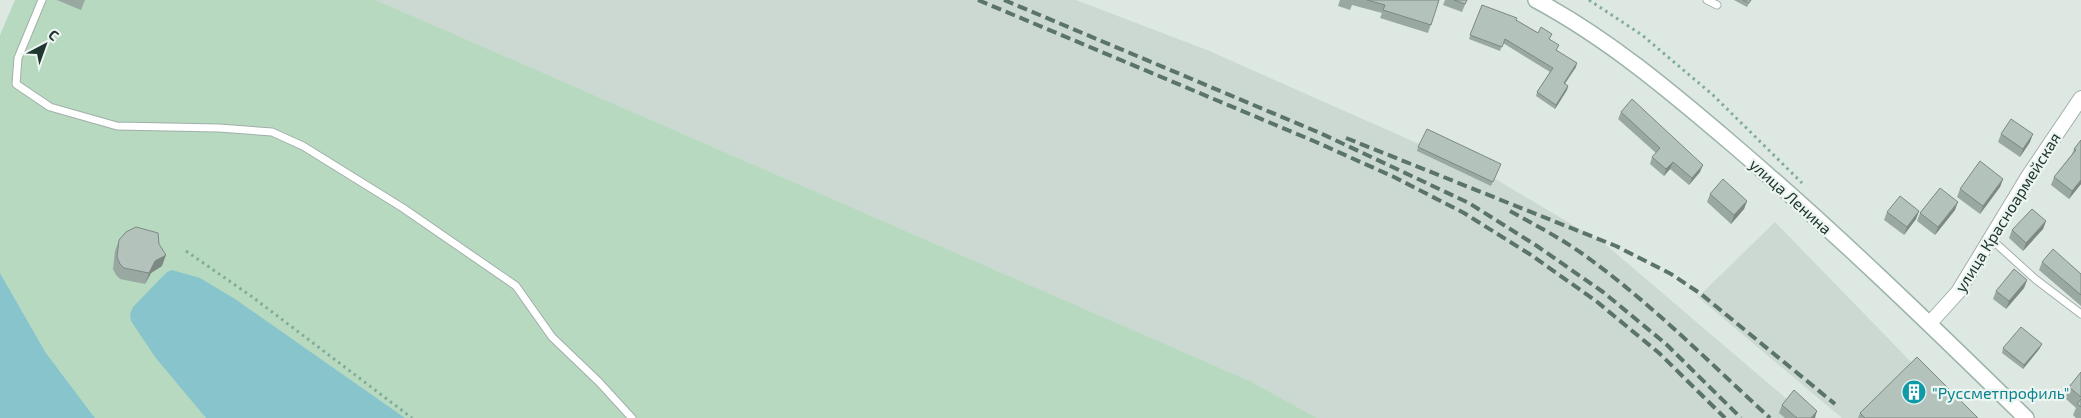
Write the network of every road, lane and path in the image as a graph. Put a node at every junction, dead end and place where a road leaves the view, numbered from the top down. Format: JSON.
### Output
{"nodes":[{"id":1,"x":42,"y":0,"type":"edge"},
{"id":2,"x":1536,"y":0,"type":"edge"},
{"id":3,"x":1707,"y":0,"type":"edge"},
{"id":4,"x":1717,"y":6,"type":"dead end"},
{"id":5,"x":2081,"y":98,"type":"edge"},
{"id":6,"x":1990,"y":238,"type":"junction"},
{"id":7,"x":186,"y":251,"type":"dead end"},
{"id":8,"x":2081,"y":314,"type":"edge"},
{"id":9,"x":1930,"y":323,"type":"junction"},
{"id":10,"x":412,"y":418,"type":"edge"},
{"id":11,"x":632,"y":418,"type":"edge"},
{"id":12,"x":2026,"y":418,"type":"edge"}],
"edges":[{"from":1,"to":11,"type":"lane"},
{"from":2,"to":9,"type":"main road","name":"улица Ленина"},
{"from":3,"to":4,"type":"lane"},
{"from":5,"to":6,"type":"street","name":"улица Красноармейская"},
{"from":6,"to":8,"type":"lane"},
{"from":6,"to":9,"type":"street","name":"улица Красноармейская"},
{"from":7,"to":10,"type":"path"},
{"from":9,"to":12,"type":"main road","name":"улица Ленина"}]}
